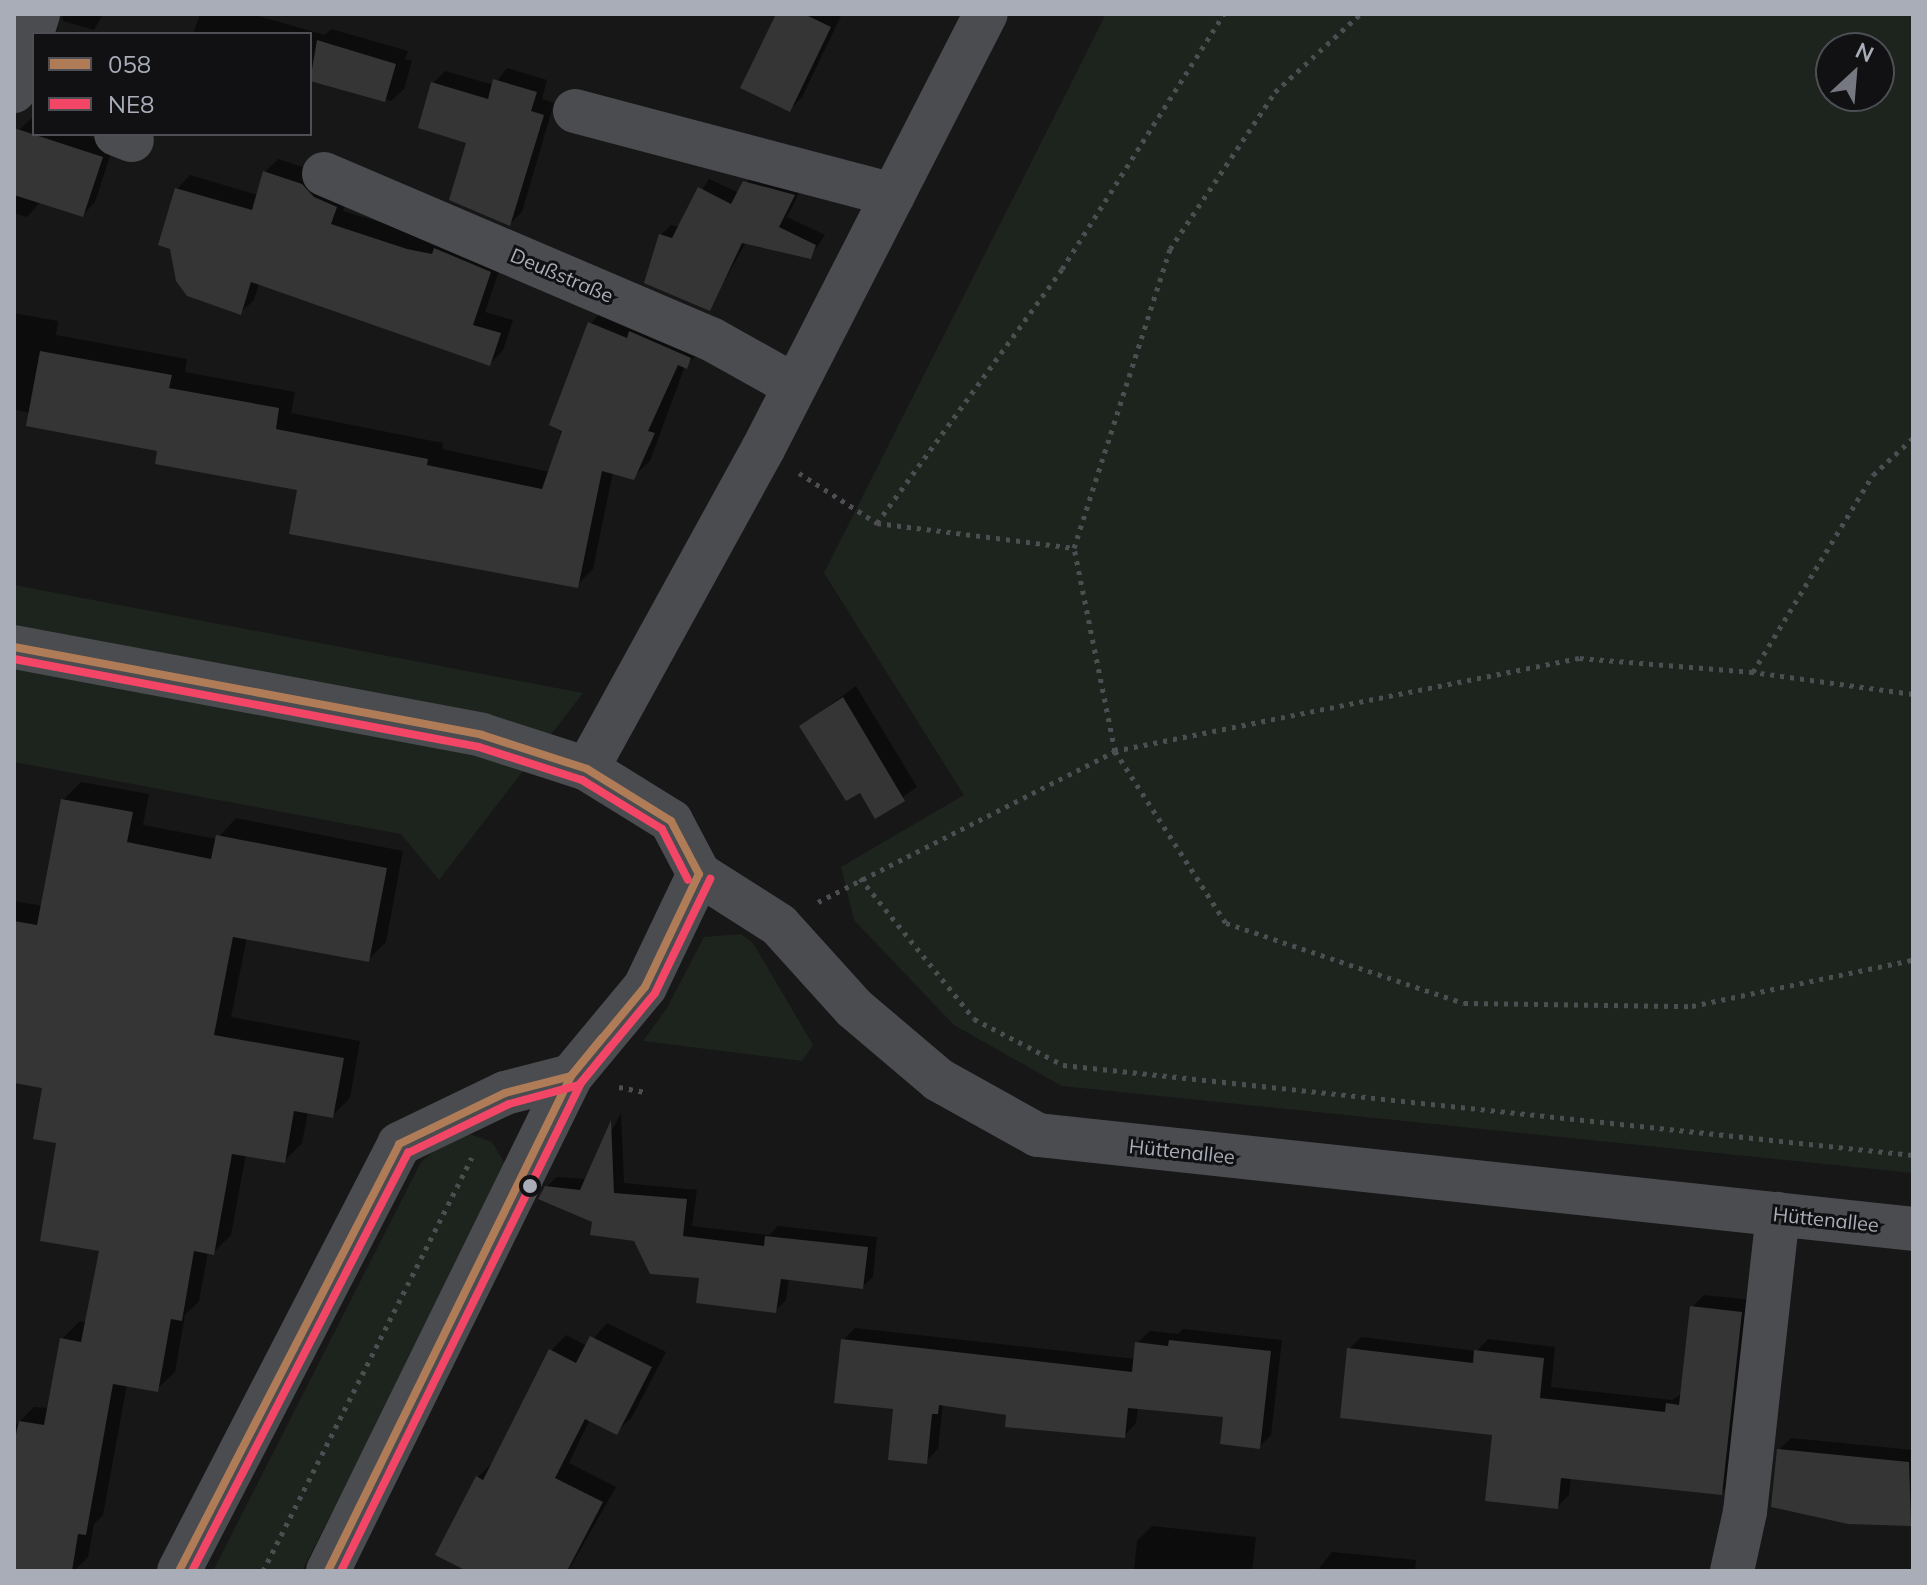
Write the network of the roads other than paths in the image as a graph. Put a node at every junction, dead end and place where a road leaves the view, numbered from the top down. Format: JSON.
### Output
{"nodes":[{"id":1,"x":986,"y":14,"type":"edge"},
{"id":2,"x":32,"y":33,"type":"edge"},
{"id":3,"x":14,"y":91,"type":"edge"},
{"id":4,"x":575,"y":111,"type":"dead end"},
{"id":5,"x":324,"y":174,"type":"dead end"},
{"id":6,"x":893,"y":195,"type":"junction"},
{"id":7,"x":795,"y":386,"type":"junction"},
{"id":8,"x":14,"y":647,"type":"edge"},
{"id":9,"x":587,"y":769,"type":"junction"},
{"id":10,"x":699,"y":874,"type":"junction"},
{"id":11,"x":571,"y":1076,"type":"junction"},
{"id":12,"x":1778,"y":1214,"type":"junction"},
{"id":13,"x":1913,"y":1229,"type":"edge"},
{"id":14,"x":179,"y":1571,"type":"edge"},
{"id":15,"x":328,"y":1571,"type":"edge"},
{"id":16,"x":1732,"y":1571,"type":"edge"}],
"edges":[{"from":1,"to":6,"type":"street"},
{"from":2,"to":3,"type":"street"},
{"from":4,"to":6,"type":"street"},
{"from":5,"to":7,"type":"street","name":"Deußstraße"},
{"from":6,"to":7,"type":"street"},
{"from":7,"to":9,"type":"street"},
{"from":8,"to":9,"type":"street","name":"Hüttenallee"},
{"from":9,"to":10,"type":"street","name":"Hüttenallee"},
{"from":10,"to":11,"type":"street"},
{"from":10,"to":12,"type":"street","name":"Hüttenallee"},
{"from":11,"to":14,"type":"street"},
{"from":11,"to":15,"type":"street"},
{"from":12,"to":13,"type":"street","name":"Hüttenallee"},
{"from":12,"to":16,"type":"street"}]}
